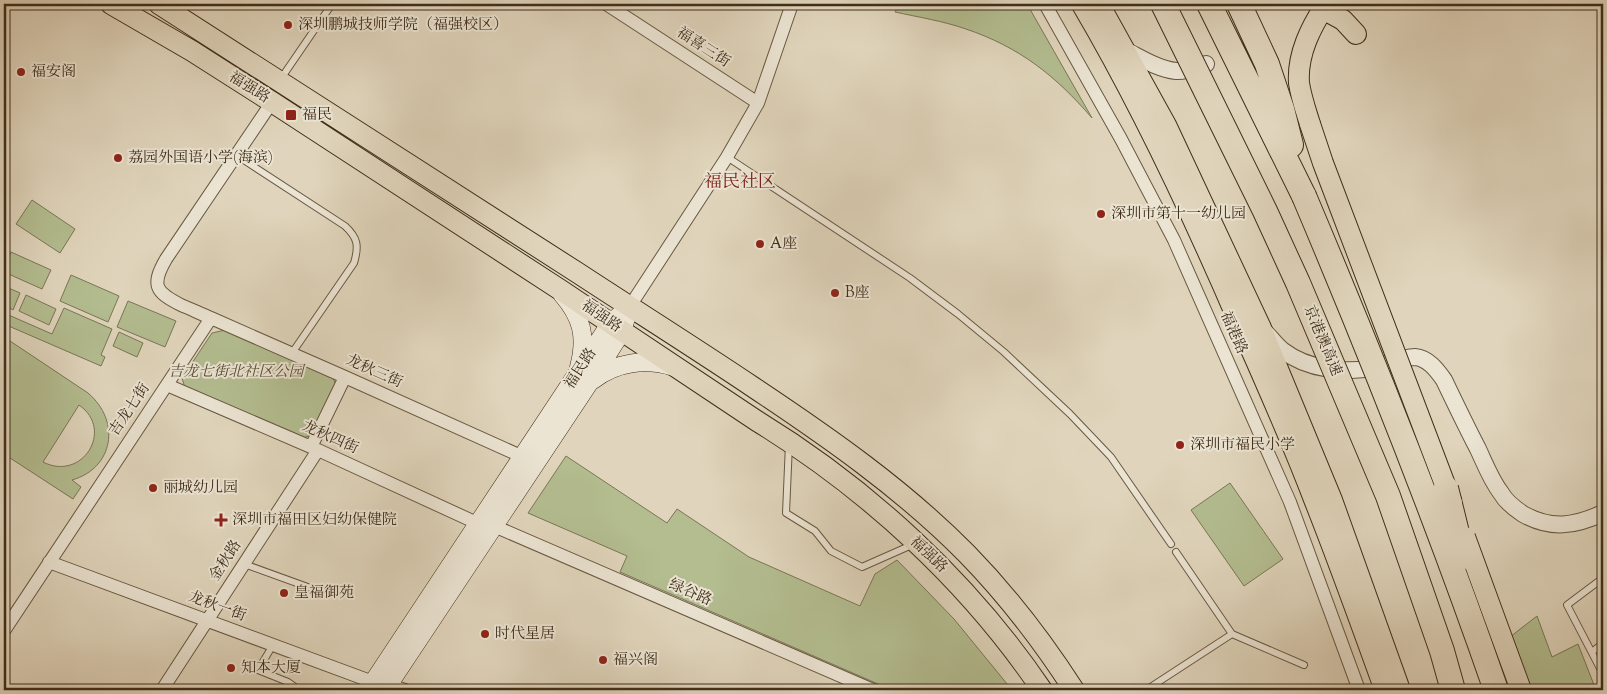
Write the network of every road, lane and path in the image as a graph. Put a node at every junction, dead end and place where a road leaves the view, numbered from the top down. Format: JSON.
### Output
{"nodes":[{"id":1,"x":110,"y":4,"type":"edge"},
{"id":2,"x":159,"y":4,"type":"edge"},
{"id":3,"x":332,"y":4,"type":"edge"},
{"id":4,"x":606,"y":4,"type":"edge"},
{"id":5,"x":792,"y":4,"type":"edge"},
{"id":6,"x":1045,"y":4,"type":"edge"},
{"id":7,"x":1084,"y":4,"type":"edge"},
{"id":8,"x":1099,"y":4,"type":"edge"},
{"id":9,"x":1147,"y":4,"type":"edge"},
{"id":10,"x":1163,"y":4,"type":"edge"},
{"id":11,"x":1209,"y":4,"type":"edge"},
{"id":12,"x":1239,"y":4,"type":"edge"},
{"id":13,"x":1325,"y":6,"type":"edge"},
{"id":14,"x":1356,"y":34,"type":"dead end"},
{"id":15,"x":1125,"y":50,"type":"junction"},
{"id":16,"x":1206,"y":64,"type":"dead end"},
{"id":17,"x":280,"y":81,"type":"junction"},
{"id":18,"x":272,"y":102,"type":"junction"},
{"id":19,"x":758,"y":103,"type":"junction"},
{"id":20,"x":1221,"y":120,"type":"junction"},
{"id":21,"x":235,"y":155,"type":"junction"},
{"id":22,"x":727,"y":157,"type":"junction"},
{"id":23,"x":1304,"y":196,"type":"junction"},
{"id":24,"x":559,"y":290,"type":"junction"},
{"id":25,"x":630,"y":306,"type":"junction"},
{"id":26,"x":211,"y":318,"type":"junction"},
{"id":27,"x":616,"y":328,"type":"junction"},
{"id":28,"x":1261,"y":328,"type":"junction"},
{"id":29,"x":292,"y":353,"type":"junction"},
{"id":30,"x":676,"y":367,"type":"junction"},
{"id":31,"x":345,"y":377,"type":"junction"},
{"id":32,"x":580,"y":382,"type":"junction"},
{"id":33,"x":167,"y":385,"type":"junction"},
{"id":34,"x":789,"y":441,"type":"junction"},
{"id":35,"x":315,"y":448,"type":"junction"},
{"id":36,"x":523,"y":457,"type":"junction"},
{"id":37,"x":1446,"y":488,"type":"junction"},
{"id":38,"x":1603,"y":513,"type":"edge"},
{"id":39,"x":486,"y":525,"type":"junction"},
{"id":40,"x":916,"y":543,"type":"junction"},
{"id":41,"x":1170,"y":544,"type":"dead end"},
{"id":42,"x":1176,"y":552,"type":"dead end"},
{"id":43,"x":49,"y":562,"type":"junction"},
{"id":44,"x":244,"y":564,"type":"junction"},
{"id":45,"x":1603,"y":578,"type":"edge"},
{"id":46,"x":327,"y":594,"type":"dead end"},
{"id":47,"x":207,"y":620,"type":"junction"},
{"id":48,"x":4,"y":631,"type":"edge"},
{"id":49,"x":1232,"y":634,"type":"junction"},
{"id":50,"x":1603,"y":643,"type":"edge"},
{"id":51,"x":273,"y":645,"type":"junction"},
{"id":52,"x":1592,"y":652,"type":"junction"},
{"id":53,"x":1304,"y":665,"type":"dead end"},
{"id":54,"x":1603,"y":674,"type":"edge"},
{"id":55,"x":384,"y":688,"type":"edge"},
{"id":56,"x":162,"y":690,"type":"edge"},
{"id":57,"x":299,"y":690,"type":"edge"},
{"id":58,"x":873,"y":690,"type":"edge"},
{"id":59,"x":1042,"y":690,"type":"edge"},
{"id":60,"x":1074,"y":690,"type":"edge"},
{"id":61,"x":1146,"y":690,"type":"edge"},
{"id":62,"x":1359,"y":690,"type":"edge"},
{"id":63,"x":1387,"y":690,"type":"edge"},
{"id":64,"x":1400,"y":690,"type":"edge"},
{"id":65,"x":1453,"y":690,"type":"edge"},
{"id":66,"x":1496,"y":690,"type":"edge"},
{"id":67,"x":1521,"y":690,"type":"edge"}],
"edges":[{"from":1,"to":18,"type":"main road","name":"福强路"},
{"from":2,"to":17,"type":"main road","name":"福强路"},
{"from":3,"to":17,"type":"lane"},
{"from":4,"to":19,"type":"street","name":"福喜三街"},
{"from":5,"to":19,"type":"street"},
{"from":6,"to":62,"type":"street","name":"福港路"},
{"from":7,"to":63,"type":"highway"},
{"from":8,"to":15,"type":"main road"},
{"from":9,"to":20,"type":"highway","bridge":true},
{"from":10,"to":20,"type":"highway","name":"京港澳高速","bridge":true},
{"from":11,"to":23,"type":"highway"},
{"from":12,"to":23,"type":"highway"},
{"from":13,"to":14,"type":"main road"},
{"from":13,"to":37,"type":"main road","bridge":true},
{"from":15,"to":16,"type":"street"},
{"from":15,"to":28,"type":"main road"},
{"from":17,"to":25,"type":"main road","name":"福强路"},
{"from":18,"to":21,"type":"street"},
{"from":18,"to":24,"type":"main road","name":"福强路"},
{"from":19,"to":22,"type":"street"},
{"from":20,"to":65,"type":"highway","name":"京港澳高速","bridge":true},
{"from":21,"to":26,"type":"street"},
{"from":21,"to":29,"type":"lane"},
{"from":22,"to":25,"type":"street"},
{"from":22,"to":41,"type":"lane"},
{"from":23,"to":66,"type":"highway","bridge":true},
{"from":24,"to":27,"type":"main road","name":"福强路"},
{"from":24,"to":32,"type":"main road"},
{"from":25,"to":27,"type":"main road","name":"福民路"},
{"from":25,"to":60,"type":"main road","name":"福强路"},
{"from":26,"to":29,"type":"street","name":"龙秋三街"},
{"from":26,"to":33,"type":"street","name":"吉龙七街"},
{"from":27,"to":30,"type":"main road","name":"福强路"},
{"from":27,"to":32,"type":"main road","name":"福民路"},
{"from":28,"to":38,"type":"street"},
{"from":28,"to":64,"type":"main road"},
{"from":29,"to":31,"type":"street","name":"龙秋三街"},
{"from":30,"to":32,"type":"main road"},
{"from":30,"to":34,"type":"main road","name":"福强路"},
{"from":31,"to":35,"type":"street","name":"金秋路"},
{"from":31,"to":36,"type":"street","name":"龙秋三街"},
{"from":32,"to":36,"type":"main road","name":"福民路"},
{"from":32,"to":39,"type":"main road","name":"福民路"},
{"from":33,"to":35,"type":"street","name":"龙秋四街"},
{"from":33,"to":43,"type":"street","name":"吉龙七街"},
{"from":34,"to":40,"type":"main road","name":"福强路"},
{"from":34,"to":40,"type":"lane"},
{"from":35,"to":39,"type":"street","name":"龙秋四街"},
{"from":35,"to":44,"type":"street","name":"金秋路"},
{"from":36,"to":39,"type":"main road","name":"福民路"},
{"from":37,"to":66,"type":"highway","bridge":true},
{"from":37,"to":67,"type":"main road","bridge":true},
{"from":39,"to":55,"type":"main road","name":"福民路"},
{"from":39,"to":58,"type":"street","name":"绿谷路"},
{"from":40,"to":59,"type":"main road","name":"福强路"},
{"from":42,"to":49,"type":"lane"},
{"from":43,"to":47,"type":"street","name":"龙秋一街"},
{"from":43,"to":48,"type":"street","name":"吉龙七街"},
{"from":44,"to":46,"type":"lane"},
{"from":44,"to":47,"type":"street","name":"金秋路"},
{"from":45,"to":52,"type":"lane"},
{"from":47,"to":51,"type":"street","name":"龙秋一街"},
{"from":47,"to":56,"type":"street","name":"金秋路"},
{"from":49,"to":53,"type":"lane"},
{"from":49,"to":61,"type":"lane"},
{"from":50,"to":52,"type":"lane"},
{"from":51,"to":55,"type":"street","name":"龙秋一街"},
{"from":51,"to":57,"type":"lane"},
{"from":52,"to":54,"type":"lane"}]}
